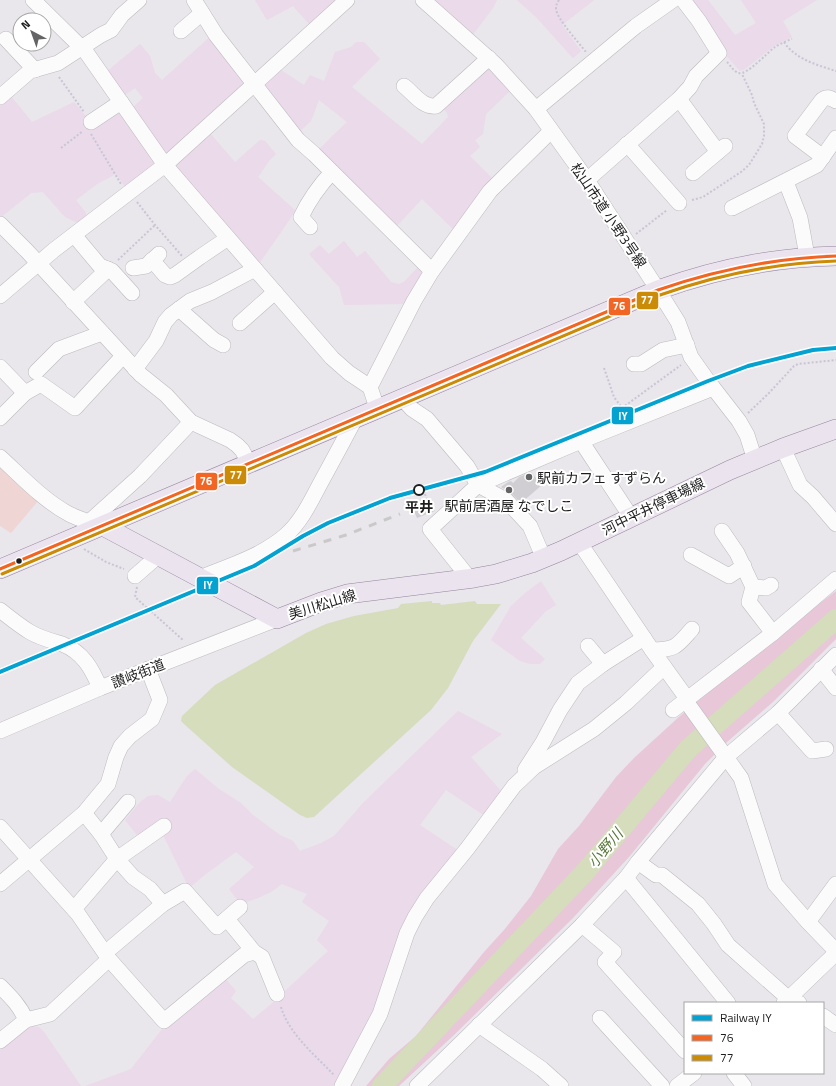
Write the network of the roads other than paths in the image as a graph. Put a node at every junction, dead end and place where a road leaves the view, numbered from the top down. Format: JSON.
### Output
{"nodes":[{"id":1,"x":33,"y":0,"type":"edge"},
{"id":2,"x":139,"y":0,"type":"edge"},
{"id":3,"x":194,"y":0,"type":"edge"},
{"id":4,"x":347,"y":0,"type":"edge"},
{"id":5,"x":423,"y":0,"type":"edge"},
{"id":6,"x":683,"y":0,"type":"edge"},
{"id":7,"x":667,"y":2,"type":"edge"},
{"id":8,"x":202,"y":13,"type":"junction"},
{"id":9,"x":181,"y":30,"type":"dead end"},
{"id":10,"x":6,"y":39,"type":"dead end"},
{"id":11,"x":82,"y":49,"type":"junction"},
{"id":12,"x":489,"y":58,"type":"junction"},
{"id":13,"x":35,"y":70,"type":"junction"},
{"id":14,"x":254,"y":84,"type":"junction"},
{"id":15,"x":404,"y":86,"type":"dead end"},
{"id":16,"x":0,"y":97,"type":"edge"},
{"id":17,"x":680,"y":99,"type":"junction"},
{"id":18,"x":836,"y":101,"type":"edge"},
{"id":19,"x":121,"y":102,"type":"junction"},
{"id":20,"x":536,"y":109,"type":"junction"},
{"id":21,"x":91,"y":122,"type":"road end"},
{"id":22,"x":551,"y":131,"type":"junction"},
{"id":23,"x":836,"y":138,"type":"edge"},
{"id":24,"x":627,"y":144,"type":"junction"},
{"id":25,"x":823,"y":157,"type":"junction"},
{"id":26,"x":165,"y":165,"type":"junction"},
{"id":27,"x":332,"y":172,"type":"junction"},
{"id":28,"x":693,"y":173,"type":"dead end"},
{"id":29,"x":587,"y":180,"type":"junction"},
{"id":30,"x":786,"y":182,"type":"junction"},
{"id":31,"x":679,"y":203,"type":"dead end"},
{"id":32,"x":732,"y":208,"type":"dead end"},
{"id":33,"x":0,"y":224,"type":"edge"},
{"id":34,"x":310,"y":227,"type":"dead end"},
{"id":35,"x":74,"y":235,"type":"junction"},
{"id":36,"x":228,"y":238,"type":"junction"},
{"id":37,"x":807,"y":256,"type":"junction"},
{"id":38,"x":836,"y":256,"type":"edge"},
{"id":39,"x":38,"y":264,"type":"junction"},
{"id":40,"x":133,"y":268,"type":"dead end"},
{"id":41,"x":255,"y":269,"type":"junction"},
{"id":42,"x":108,"y":270,"type":"junction"},
{"id":43,"x":432,"y":271,"type":"junction"},
{"id":44,"x":658,"y":290,"type":"junction"},
{"id":45,"x":275,"y":292,"type":"junction"},
{"id":46,"x":132,"y":294,"type":"dead end"},
{"id":47,"x":0,"y":296,"type":"edge"},
{"id":48,"x":73,"y":302,"type":"junction"},
{"id":49,"x":179,"y":309,"type":"junction"},
{"id":50,"x":240,"y":323,"type":"dead end"},
{"id":51,"x":102,"y":333,"type":"junction"},
{"id":52,"x":223,"y":346,"type":"dead end"},
{"id":53,"x":689,"y":351,"type":"junction"},
{"id":54,"x":123,"y":356,"type":"junction"},
{"id":55,"x":634,"y":364,"type":"dead end"},
{"id":56,"x":0,"y":367,"type":"edge"},
{"id":57,"x":135,"y":369,"type":"junction"},
{"id":58,"x":36,"y":372,"type":"dead end"},
{"id":59,"x":370,"y":387,"type":"junction"},
{"id":60,"x":713,"y":388,"type":"junction"},
{"id":61,"x":25,"y":393,"type":"junction"},
{"id":62,"x":402,"y":398,"type":"junction"},
{"id":63,"x":377,"y":408,"type":"junction"},
{"id":64,"x":356,"y":417,"type":"junction"},
{"id":65,"x":0,"y":418,"type":"edge"},
{"id":66,"x":191,"y":422,"type":"junction"},
{"id":67,"x":836,"y":429,"type":"edge"},
{"id":68,"x":581,"y":441,"type":"junction"},
{"id":69,"x":783,"y":448,"type":"junction"},
{"id":70,"x":0,"y":457,"type":"edge"},
{"id":71,"x":755,"y":460,"type":"junction"},
{"id":72,"x":249,"y":463,"type":"junction"},
{"id":73,"x":478,"y":485,"type":"junction"},
{"id":74,"x":631,"y":517,"type":"junction"},
{"id":75,"x":96,"y":524,"type":"junction"},
{"id":76,"x":836,"y":524,"type":"edge"},
{"id":77,"x":722,"y":531,"type":"dead end"},
{"id":78,"x":579,"y":542,"type":"junction"},
{"id":79,"x":691,"y":555,"type":"dead end"},
{"id":80,"x":158,"y":556,"type":"junction"},
{"id":81,"x":544,"y":559,"type":"junction"},
{"id":82,"x":744,"y":566,"type":"junction"},
{"id":83,"x":0,"y":569,"type":"edge"},
{"id":84,"x":134,"y":576,"type":"road end"},
{"id":85,"x":200,"y":578,"type":"junction"},
{"id":86,"x":469,"y":578,"type":"junction"},
{"id":87,"x":836,"y":579,"type":"edge"},
{"id":88,"x":771,"y":585,"type":"dead end"},
{"id":89,"x":753,"y":587,"type":"junction"},
{"id":90,"x":0,"y":610,"type":"edge"},
{"id":91,"x":277,"y":619,"type":"junction"},
{"id":92,"x":692,"y":630,"type":"dead end"},
{"id":93,"x":773,"y":632,"type":"junction"},
{"id":94,"x":648,"y":644,"type":"junction"},
{"id":95,"x":588,"y":646,"type":"dead end"},
{"id":96,"x":836,"y":654,"type":"edge"},
{"id":97,"x":603,"y":664,"type":"junction"},
{"id":98,"x":664,"y":667,"type":"junction"},
{"id":99,"x":148,"y":669,"type":"junction"},
{"id":100,"x":822,"y":669,"type":"junction"},
{"id":101,"x":100,"y":688,"type":"junction"},
{"id":102,"x":836,"y":688,"type":"edge"},
{"id":103,"x":687,"y":702,"type":"junction"},
{"id":104,"x":673,"y":710,"type":"dead end"},
{"id":105,"x":778,"y":713,"type":"junction"},
{"id":106,"x":0,"y":731,"type":"edge"},
{"id":107,"x":826,"y":749,"type":"dead end"},
{"id":108,"x":725,"y":755,"type":"junction"},
{"id":109,"x":514,"y":786,"type":"junction"},
{"id":110,"x":128,"y":802,"type":"dead end"},
{"id":111,"x":84,"y":814,"type":"junction"},
{"id":112,"x":164,"y":826,"type":"dead end"},
{"id":113,"x":0,"y":827,"type":"edge"},
{"id":114,"x":101,"y":834,"type":"junction"},
{"id":115,"x":117,"y":859,"type":"junction"},
{"id":116,"x":30,"y":860,"type":"junction"},
{"id":117,"x":638,"y":862,"type":"junction"},
{"id":118,"x":626,"y":878,"type":"junction"},
{"id":119,"x":0,"y":884,"type":"edge"},
{"id":120,"x":836,"y":884,"type":"edge"},
{"id":121,"x":164,"y":904,"type":"junction"},
{"id":122,"x":240,"y":907,"type":"dead end"},
{"id":123,"x":74,"y":909,"type":"junction"},
{"id":124,"x":227,"y":919,"type":"junction"},
{"id":125,"x":808,"y":922,"type":"junction"},
{"id":126,"x":582,"y":925,"type":"junction"},
{"id":127,"x":254,"y":952,"type":"junction"},
{"id":128,"x":836,"y":952,"type":"edge"},
{"id":129,"x":107,"y":956,"type":"junction"},
{"id":130,"x":0,"y":986,"type":"edge"},
{"id":131,"x":277,"y":994,"type":"road end"},
{"id":132,"x":727,"y":1002,"type":"edge"},
{"id":133,"x":791,"y":1002,"type":"edge"},
{"id":134,"x":824,"y":1017,"type":"edge"},
{"id":135,"x":600,"y":1018,"type":"dead end"},
{"id":136,"x":26,"y":1020,"type":"junction"},
{"id":137,"x":479,"y":1025,"type":"junction"},
{"id":138,"x":836,"y":1025,"type":"edge"},
{"id":139,"x":0,"y":1041,"type":"edge"},
{"id":140,"x":684,"y":1050,"type":"edge"},
{"id":141,"x":693,"y":1074,"type":"edge"},
{"id":142,"x":735,"y":1074,"type":"edge"},
{"id":143,"x":342,"y":1086,"type":"edge"},
{"id":144,"x":417,"y":1086,"type":"edge"},
{"id":145,"x":561,"y":1086,"type":"edge"},
{"id":146,"x":662,"y":1086,"type":"edge"},
{"id":147,"x":677,"y":1086,"type":"edge"},
{"id":148,"x":744,"y":1086,"type":"edge"}],
"edges":[{"from":1,"to":11,"type":"street"},
{"from":2,"to":11,"type":"street"},
{"from":3,"to":8,"type":"street"},
{"from":4,"to":14,"type":"street"},
{"from":5,"to":12,"type":"street","name":"松山市道 小野3号線"},
{"from":6,"to":17,"type":"street"},
{"from":7,"to":20,"type":"street"},
{"from":8,"to":9,"type":"street"},
{"from":8,"to":14,"type":"street"},
{"from":10,"to":13,"type":"street"},
{"from":11,"to":13,"type":"street"},
{"from":11,"to":19,"type":"street"},
{"from":12,"to":15,"type":"street"},
{"from":12,"to":20,"type":"street","name":"松山市道 小野3号線"},
{"from":13,"to":16,"type":"street"},
{"from":14,"to":26,"type":"street"},
{"from":14,"to":27,"type":"street"},
{"from":17,"to":24,"type":"street"},
{"from":17,"to":28,"type":"street"},
{"from":18,"to":25,"type":"street"},
{"from":19,"to":21,"type":"street"},
{"from":19,"to":26,"type":"street"},
{"from":20,"to":22,"type":"street","name":"松山市道 小野3号線"},
{"from":22,"to":29,"type":"street","name":"松山市道 小野3号線"},
{"from":22,"to":43,"type":"street"},
{"from":23,"to":25,"type":"street"},
{"from":24,"to":29,"type":"street"},
{"from":24,"to":31,"type":"street"},
{"from":25,"to":30,"type":"street"},
{"from":26,"to":35,"type":"street"},
{"from":26,"to":36,"type":"street"},
{"from":27,"to":34,"type":"street"},
{"from":27,"to":43,"type":"street"},
{"from":29,"to":44,"type":"street","name":"松山市道 小野3号線"},
{"from":30,"to":32,"type":"street"},
{"from":30,"to":37,"type":"street"},
{"from":33,"to":39,"type":"street"},
{"from":35,"to":39,"type":"street"},
{"from":35,"to":42,"type":"street"},
{"from":36,"to":40,"type":"street"},
{"from":36,"to":41,"type":"street"},
{"from":37,"to":38,"type":"main road"},
{"from":37,"to":44,"type":"main road"},
{"from":39,"to":47,"type":"street"},
{"from":39,"to":48,"type":"street"},
{"from":41,"to":45,"type":"street"},
{"from":41,"to":49,"type":"street"},
{"from":42,"to":46,"type":"street"},
{"from":42,"to":48,"type":"street"},
{"from":43,"to":59,"type":"street"},
{"from":44,"to":53,"type":"street","name":"松山市道 小野3号線"},
{"from":44,"to":62,"type":"main road"},
{"from":45,"to":50,"type":"street"},
{"from":45,"to":59,"type":"street"},
{"from":48,"to":51,"type":"street"},
{"from":49,"to":52,"type":"street"},
{"from":49,"to":57,"type":"street"},
{"from":51,"to":54,"type":"street"},
{"from":51,"to":58,"type":"street"},
{"from":53,"to":55,"type":"street"},
{"from":53,"to":60,"type":"street","name":"松山市道 小野3号線"},
{"from":54,"to":57,"type":"street"},
{"from":54,"to":61,"type":"street"},
{"from":56,"to":61,"type":"street"},
{"from":57,"to":66,"type":"street"},
{"from":59,"to":63,"type":"street"},
{"from":60,"to":68,"type":"street"},
{"from":60,"to":71,"type":"street","name":"松山市道 小野3号線"},
{"from":61,"to":65,"type":"street"},
{"from":62,"to":63,"type":"main road"},
{"from":62,"to":73,"type":"street"},
{"from":63,"to":64,"type":"main road"},
{"from":64,"to":72,"type":"main road"},
{"from":64,"to":85,"type":"street"},
{"from":66,"to":72,"type":"street"},
{"from":66,"to":75,"type":"street"},
{"from":67,"to":69,"type":"main road","name":"河中平井停車場線"},
{"from":68,"to":73,"type":"street"},
{"from":68,"to":74,"type":"street"},
{"from":69,"to":71,"type":"main road","name":"河中平井停車場線"},
{"from":69,"to":76,"type":"street"},
{"from":70,"to":75,"type":"street"},
{"from":71,"to":74,"type":"main road","name":"河中平井停車場線"},
{"from":72,"to":75,"type":"main road"},
{"from":73,"to":81,"type":"street"},
{"from":73,"to":86,"type":"street"},
{"from":74,"to":78,"type":"main road","name":"河中平井停車場線"},
{"from":75,"to":80,"type":"main road","name":"美川松山線"},
{"from":75,"to":83,"type":"main road"},
{"from":77,"to":82,"type":"street"},
{"from":78,"to":81,"type":"main road","name":"河中平井停車場線"},
{"from":78,"to":94,"type":"street"},
{"from":79,"to":82,"type":"street"},
{"from":80,"to":84,"type":"street"},
{"from":80,"to":85,"type":"main road","name":"美川松山線"},
{"from":81,"to":86,"type":"main road","name":"河中平井停車場線"},
{"from":82,"to":89,"type":"street"},
{"from":85,"to":91,"type":"main road","name":"美川松山線"},
{"from":86,"to":91,"type":"main road","name":"美川松山線"},
{"from":87,"to":93,"type":"street"},
{"from":88,"to":89,"type":"street"},
{"from":89,"to":93,"type":"street"},
{"from":90,"to":101,"type":"street"},
{"from":91,"to":99,"type":"street","name":"讃岐街道"},
{"from":92,"to":94,"type":"street"},
{"from":93,"to":103,"type":"street"},
{"from":94,"to":97,"type":"street"},
{"from":94,"to":98,"type":"street"},
{"from":95,"to":97,"type":"street"},
{"from":96,"to":100,"type":"street"},
{"from":97,"to":109,"type":"street"},
{"from":98,"to":103,"type":"street"},
{"from":98,"to":109,"type":"street"},
{"from":99,"to":101,"type":"street","name":"讃岐街道"},
{"from":99,"to":111,"type":"street"},
{"from":100,"to":102,"type":"street"},
{"from":100,"to":105,"type":"street"},
{"from":101,"to":106,"type":"street","name":"讃岐街道"},
{"from":103,"to":104,"type":"street"},
{"from":103,"to":108,"type":"street"},
{"from":105,"to":107,"type":"street"},
{"from":105,"to":108,"type":"street"},
{"from":108,"to":117,"type":"street"},
{"from":108,"to":125,"type":"street"},
{"from":109,"to":143,"type":"street"},
{"from":110,"to":114,"type":"street"},
{"from":111,"to":114,"type":"street"},
{"from":111,"to":116,"type":"street"},
{"from":112,"to":115,"type":"street"},
{"from":113,"to":116,"type":"street"},
{"from":114,"to":115,"type":"street"},
{"from":115,"to":121,"type":"street"},
{"from":115,"to":123,"type":"street"},
{"from":116,"to":119,"type":"street"},
{"from":116,"to":123,"type":"street"},
{"from":117,"to":118,"type":"street"},
{"from":117,"to":133,"type":"street"},
{"from":118,"to":126,"type":"street"},
{"from":118,"to":132,"type":"street"},
{"from":120,"to":125,"type":"street"},
{"from":121,"to":124,"type":"street"},
{"from":121,"to":129,"type":"street"},
{"from":122,"to":124,"type":"street"},
{"from":123,"to":129,"type":"street"},
{"from":124,"to":127,"type":"street"},
{"from":125,"to":128,"type":"street"},
{"from":126,"to":137,"type":"street"},
{"from":126,"to":140,"type":"street"},
{"from":127,"to":129,"type":"street"},
{"from":127,"to":131,"type":"street"},
{"from":128,"to":133,"type":"street"},
{"from":129,"to":136,"type":"street"},
{"from":130,"to":136,"type":"street"},
{"from":134,"to":138,"type":"street"},
{"from":135,"to":146,"type":"street"},
{"from":136,"to":139,"type":"street"},
{"from":137,"to":144,"type":"street"},
{"from":137,"to":145,"type":"street"},
{"from":141,"to":147,"type":"street"},
{"from":142,"to":148,"type":"street"}]}
